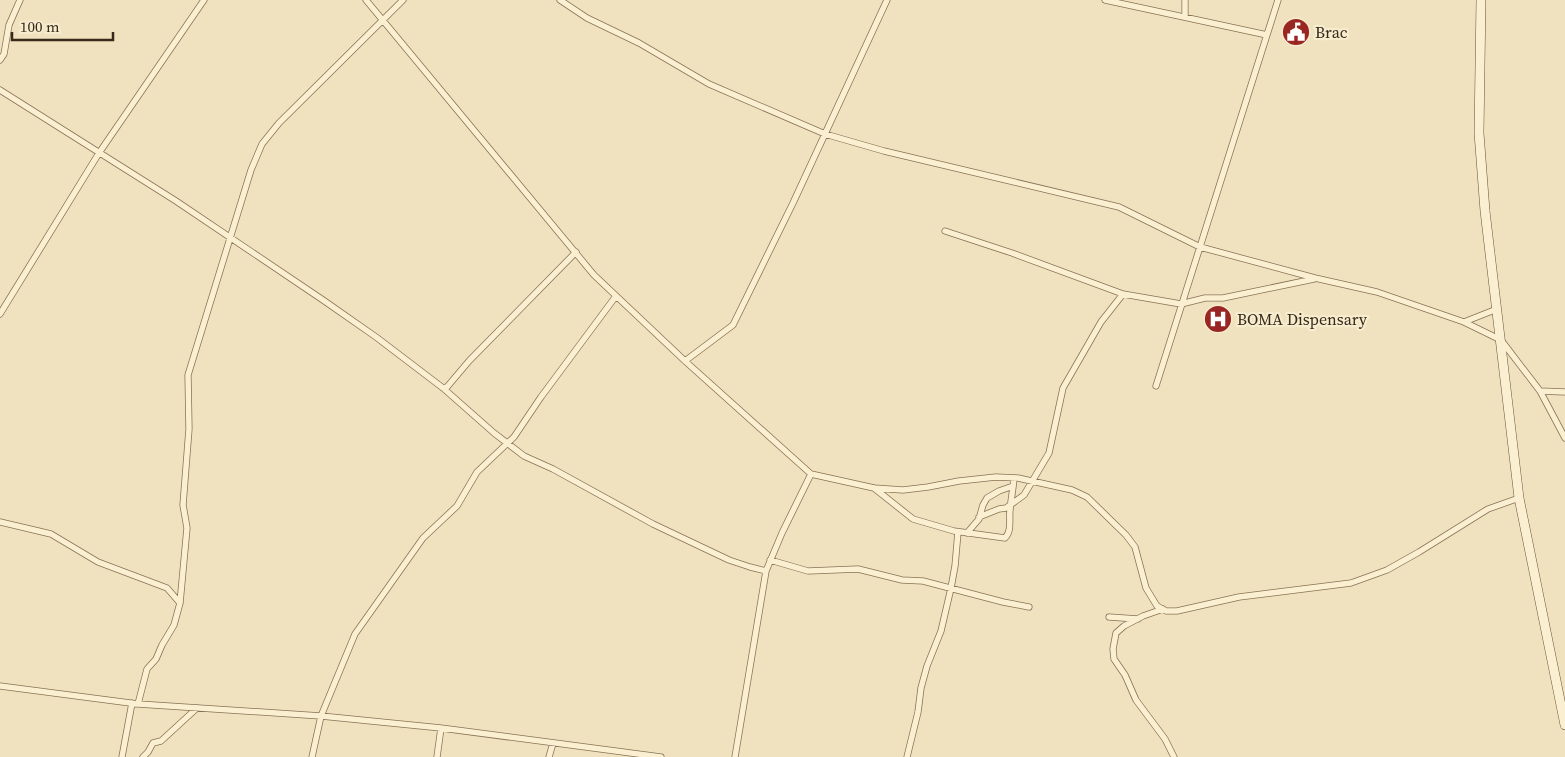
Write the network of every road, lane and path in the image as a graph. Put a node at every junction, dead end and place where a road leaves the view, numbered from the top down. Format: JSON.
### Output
{"nodes":[{"id":1,"x":20,"y":0,"type":"edge"},
{"id":2,"x":204,"y":0,"type":"edge"},
{"id":3,"x":366,"y":0,"type":"edge"},
{"id":4,"x":403,"y":0,"type":"edge"},
{"id":5,"x":560,"y":0,"type":"edge"},
{"id":6,"x":887,"y":0,"type":"edge"},
{"id":7,"x":1105,"y":0,"type":"edge"},
{"id":8,"x":1185,"y":0,"type":"edge"},
{"id":9,"x":1278,"y":0,"type":"edge"},
{"id":10,"x":1481,"y":0,"type":"edge"},
{"id":11,"x":1185,"y":17,"type":"junction"},
{"id":12,"x":384,"y":20,"type":"junction"},
{"id":13,"x":1267,"y":35,"type":"junction"},
{"id":14,"x":0,"y":60,"type":"edge"},
{"id":15,"x":0,"y":90,"type":"edge"},
{"id":16,"x":825,"y":134,"type":"junction"},
{"id":17,"x":99,"y":153,"type":"junction"},
{"id":18,"x":945,"y":231,"type":"dead end"},
{"id":19,"x":230,"y":237,"type":"junction"},
{"id":20,"x":1200,"y":247,"type":"junction"},
{"id":21,"x":576,"y":252,"type":"junction"},
{"id":22,"x":1315,"y":278,"type":"junction"},
{"id":23,"x":1123,"y":294,"type":"junction"},
{"id":24,"x":616,"y":296,"type":"junction"},
{"id":25,"x":1181,"y":304,"type":"junction"},
{"id":26,"x":1496,"y":309,"type":"junction"},
{"id":27,"x":0,"y":314,"type":"edge"},
{"id":28,"x":1464,"y":322,"type":"junction"},
{"id":29,"x":1501,"y":340,"type":"junction"},
{"id":30,"x":685,"y":361,"type":"junction"},
{"id":31,"x":1156,"y":386,"type":"dead end"},
{"id":32,"x":443,"y":388,"type":"junction"},
{"id":33,"x":1540,"y":391,"type":"junction"},
{"id":34,"x":1565,"y":392,"type":"edge"},
{"id":35,"x":1565,"y":438,"type":"edge"},
{"id":36,"x":507,"y":443,"type":"junction"},
{"id":37,"x":811,"y":474,"type":"junction"},
{"id":38,"x":1014,"y":478,"type":"junction"},
{"id":39,"x":1031,"y":480,"type":"junction"},
{"id":40,"x":1013,"y":486,"type":"junction"},
{"id":41,"x":874,"y":488,"type":"junction"},
{"id":42,"x":1519,"y":498,"type":"junction"},
{"id":43,"x":1011,"y":504,"type":"junction"},
{"id":44,"x":979,"y":516,"type":"junction"},
{"id":45,"x":0,"y":522,"type":"edge"},
{"id":46,"x":958,"y":532,"type":"junction"},
{"id":47,"x":967,"y":533,"type":"junction"},
{"id":48,"x":770,"y":560,"type":"junction"},
{"id":49,"x":766,"y":571,"type":"junction"},
{"id":50,"x":950,"y":588,"type":"junction"},
{"id":51,"x":180,"y":603,"type":"junction"},
{"id":52,"x":1029,"y":607,"type":"dead end"},
{"id":53,"x":1163,"y":609,"type":"junction"},
{"id":54,"x":1109,"y":617,"type":"dead end"},
{"id":55,"x":1138,"y":619,"type":"junction"},
{"id":56,"x":0,"y":686,"type":"edge"},
{"id":57,"x":135,"y":703,"type":"junction"},
{"id":58,"x":197,"y":708,"type":"junction"},
{"id":59,"x":321,"y":716,"type":"junction"},
{"id":60,"x":1565,"y":725,"type":"edge"},
{"id":61,"x":441,"y":728,"type":"junction"},
{"id":62,"x":553,"y":743,"type":"junction"},
{"id":63,"x":122,"y":757,"type":"edge"},
{"id":64,"x":143,"y":757,"type":"edge"},
{"id":65,"x":312,"y":757,"type":"edge"},
{"id":66,"x":437,"y":757,"type":"edge"},
{"id":67,"x":549,"y":757,"type":"edge"},
{"id":68,"x":661,"y":757,"type":"edge"},
{"id":69,"x":735,"y":757,"type":"edge"},
{"id":70,"x":907,"y":757,"type":"edge"},
{"id":71,"x":1174,"y":757,"type":"edge"}],
"edges":[{"from":1,"to":14,"type":"street"},
{"from":2,"to":17,"type":"street"},
{"from":3,"to":12,"type":"street"},
{"from":4,"to":12,"type":"street"},
{"from":5,"to":16,"type":"street"},
{"from":6,"to":16,"type":"street"},
{"from":7,"to":11,"type":"street"},
{"from":8,"to":11,"type":"street"},
{"from":9,"to":13,"type":"street"},
{"from":10,"to":26,"type":"main road"},
{"from":11,"to":13,"type":"street"},
{"from":12,"to":19,"type":"street"},
{"from":12,"to":21,"type":"street"},
{"from":13,"to":20,"type":"street"},
{"from":15,"to":17,"type":"street"},
{"from":16,"to":20,"type":"street"},
{"from":16,"to":30,"type":"street"},
{"from":17,"to":19,"type":"street"},
{"from":17,"to":27,"type":"street"},
{"from":18,"to":23,"type":"street"},
{"from":19,"to":32,"type":"street"},
{"from":19,"to":51,"type":"street"},
{"from":20,"to":22,"type":"street"},
{"from":20,"to":25,"type":"street"},
{"from":21,"to":24,"type":"street"},
{"from":21,"to":32,"type":"street"},
{"from":22,"to":25,"type":"street"},
{"from":22,"to":28,"type":"street"},
{"from":23,"to":25,"type":"street"},
{"from":23,"to":39,"type":"street"},
{"from":24,"to":30,"type":"street"},
{"from":24,"to":36,"type":"street"},
{"from":25,"to":31,"type":"street"},
{"from":26,"to":28,"type":"street"},
{"from":26,"to":29,"type":"main road"},
{"from":28,"to":29,"type":"street"},
{"from":29,"to":33,"type":"street"},
{"from":29,"to":42,"type":"main road"},
{"from":30,"to":37,"type":"street"},
{"from":32,"to":36,"type":"street"},
{"from":33,"to":34,"type":"street"},
{"from":33,"to":35,"type":"street"},
{"from":36,"to":49,"type":"street"},
{"from":36,"to":59,"type":"street"},
{"from":37,"to":41,"type":"street"},
{"from":37,"to":48,"type":"street"},
{"from":38,"to":39,"type":"street"},
{"from":38,"to":40,"type":"street"},
{"from":38,"to":41,"type":"street"},
{"from":39,"to":43,"type":"street"},
{"from":39,"to":53,"type":"street"},
{"from":40,"to":43,"type":"street"},
{"from":40,"to":44,"type":"street"},
{"from":41,"to":46,"type":"street"},
{"from":42,"to":53,"type":"street"},
{"from":42,"to":60,"type":"main road"},
{"from":43,"to":44,"type":"street"},
{"from":43,"to":47,"type":"street"},
{"from":44,"to":47,"type":"street"},
{"from":45,"to":51,"type":"street"},
{"from":46,"to":47,"type":"street"},
{"from":46,"to":50,"type":"street"},
{"from":48,"to":49,"type":"street"},
{"from":48,"to":50,"type":"street"},
{"from":49,"to":69,"type":"street"},
{"from":50,"to":52,"type":"street"},
{"from":50,"to":70,"type":"street"},
{"from":51,"to":57,"type":"street"},
{"from":53,"to":55,"type":"street"},
{"from":54,"to":55,"type":"street"},
{"from":55,"to":71,"type":"street"},
{"from":56,"to":57,"type":"street"},
{"from":57,"to":58,"type":"street"},
{"from":57,"to":63,"type":"street"},
{"from":58,"to":59,"type":"street"},
{"from":58,"to":64,"type":"street"},
{"from":59,"to":61,"type":"street"},
{"from":59,"to":65,"type":"street"},
{"from":61,"to":62,"type":"street"},
{"from":61,"to":66,"type":"street"},
{"from":62,"to":67,"type":"street"},
{"from":62,"to":68,"type":"street"}]}
